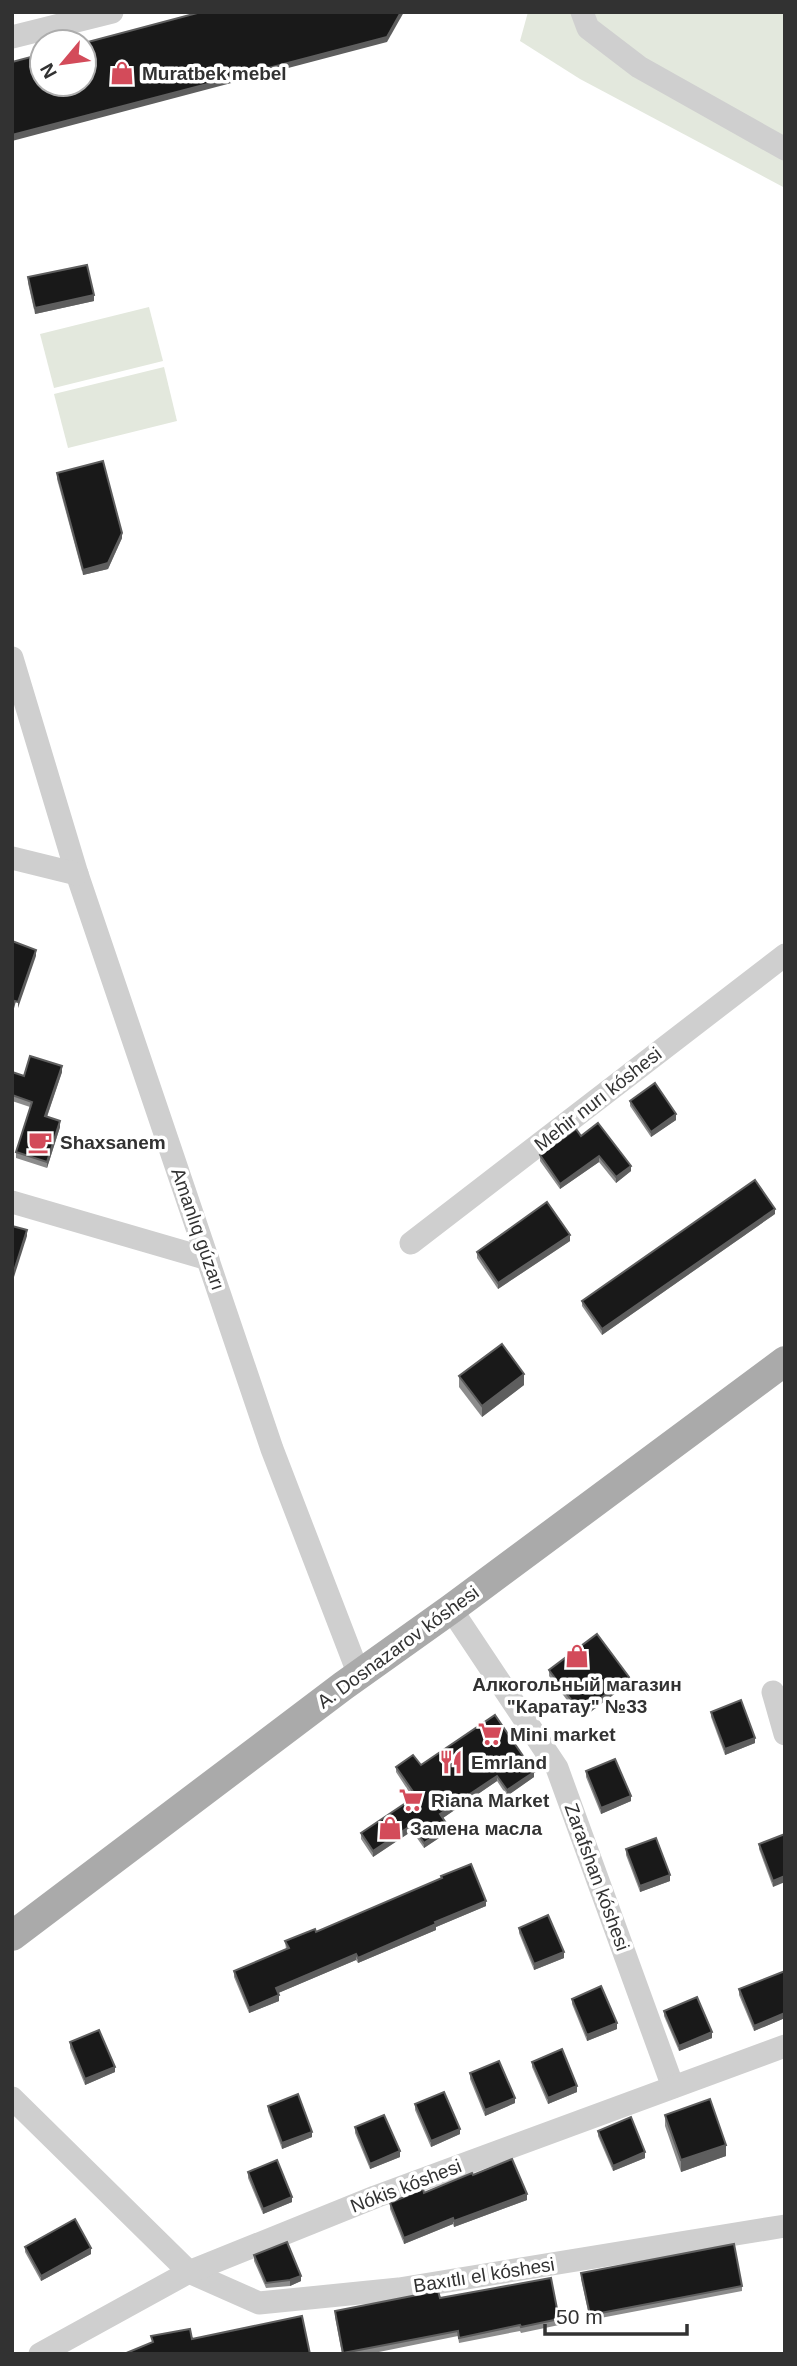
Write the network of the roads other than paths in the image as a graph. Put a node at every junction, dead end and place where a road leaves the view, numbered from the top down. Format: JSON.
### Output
{"nodes":[{"id":1,"x":112,"y":12,"type":"edge"},
{"id":2,"x":582,"y":12,"type":"edge"},
{"id":3,"x":12,"y":37,"type":"edge"},
{"id":4,"x":785,"y":149,"type":"edge"},
{"id":5,"x":12,"y":658,"type":"edge"},
{"id":6,"x":12,"y":858,"type":"edge"},
{"id":7,"x":77,"y":874,"type":"junction"},
{"id":8,"x":785,"y":955,"type":"edge"},
{"id":9,"x":12,"y":1202,"type":"edge"},
{"id":10,"x":411,"y":1243,"type":"dead end"},
{"id":11,"x":208,"y":1259,"type":"junction"},
{"id":12,"x":785,"y":1361,"type":"edge"},
{"id":13,"x":451,"y":1609,"type":"junction"},
{"id":14,"x":359,"y":1675,"type":"junction"},
{"id":15,"x":773,"y":1692,"type":"dead end"},
{"id":16,"x":785,"y":1734,"type":"edge"},
{"id":17,"x":12,"y":1936,"type":"edge"},
{"id":18,"x":785,"y":2046,"type":"edge"},
{"id":19,"x":673,"y":2087,"type":"junction"},
{"id":20,"x":12,"y":2098,"type":"edge"},
{"id":21,"x":785,"y":2226,"type":"edge"},
{"id":22,"x":189,"y":2272,"type":"junction"},
{"id":23,"x":40,"y":2354,"type":"edge"}],
"edges":[{"from":1,"to":3,"type":"street"},
{"from":2,"to":4,"type":"street"},
{"from":5,"to":7,"type":"street","name":"Amanlıq gúzarı"},
{"from":6,"to":7,"type":"street"},
{"from":7,"to":11,"type":"street","name":"Amanlıq gúzarı"},
{"from":8,"to":10,"type":"street","name":"Mehir nurı kóshesi"},
{"from":9,"to":11,"type":"street"},
{"from":11,"to":14,"type":"street","name":"Amanlıq gúzarı"},
{"from":12,"to":13,"type":"main road","name":"A. Dosnazarov kóshesi"},
{"from":13,"to":14,"type":"main road","name":"A. Dosnazarov kóshesi"},
{"from":13,"to":19,"type":"street","name":"Zarafshan kóshesi"},
{"from":14,"to":17,"type":"main road","name":"A. Dosnazarov kóshesi"},
{"from":15,"to":16,"type":"street"},
{"from":18,"to":19,"type":"street","name":"Nókis kóshesi"},
{"from":19,"to":22,"type":"street","name":"Nókis kóshesi"},
{"from":20,"to":22,"type":"street"},
{"from":21,"to":22,"type":"street","name":"Baxıtlı el kóshesi"},
{"from":22,"to":23,"type":"street","name":"Nókis kóshesi"}]}
